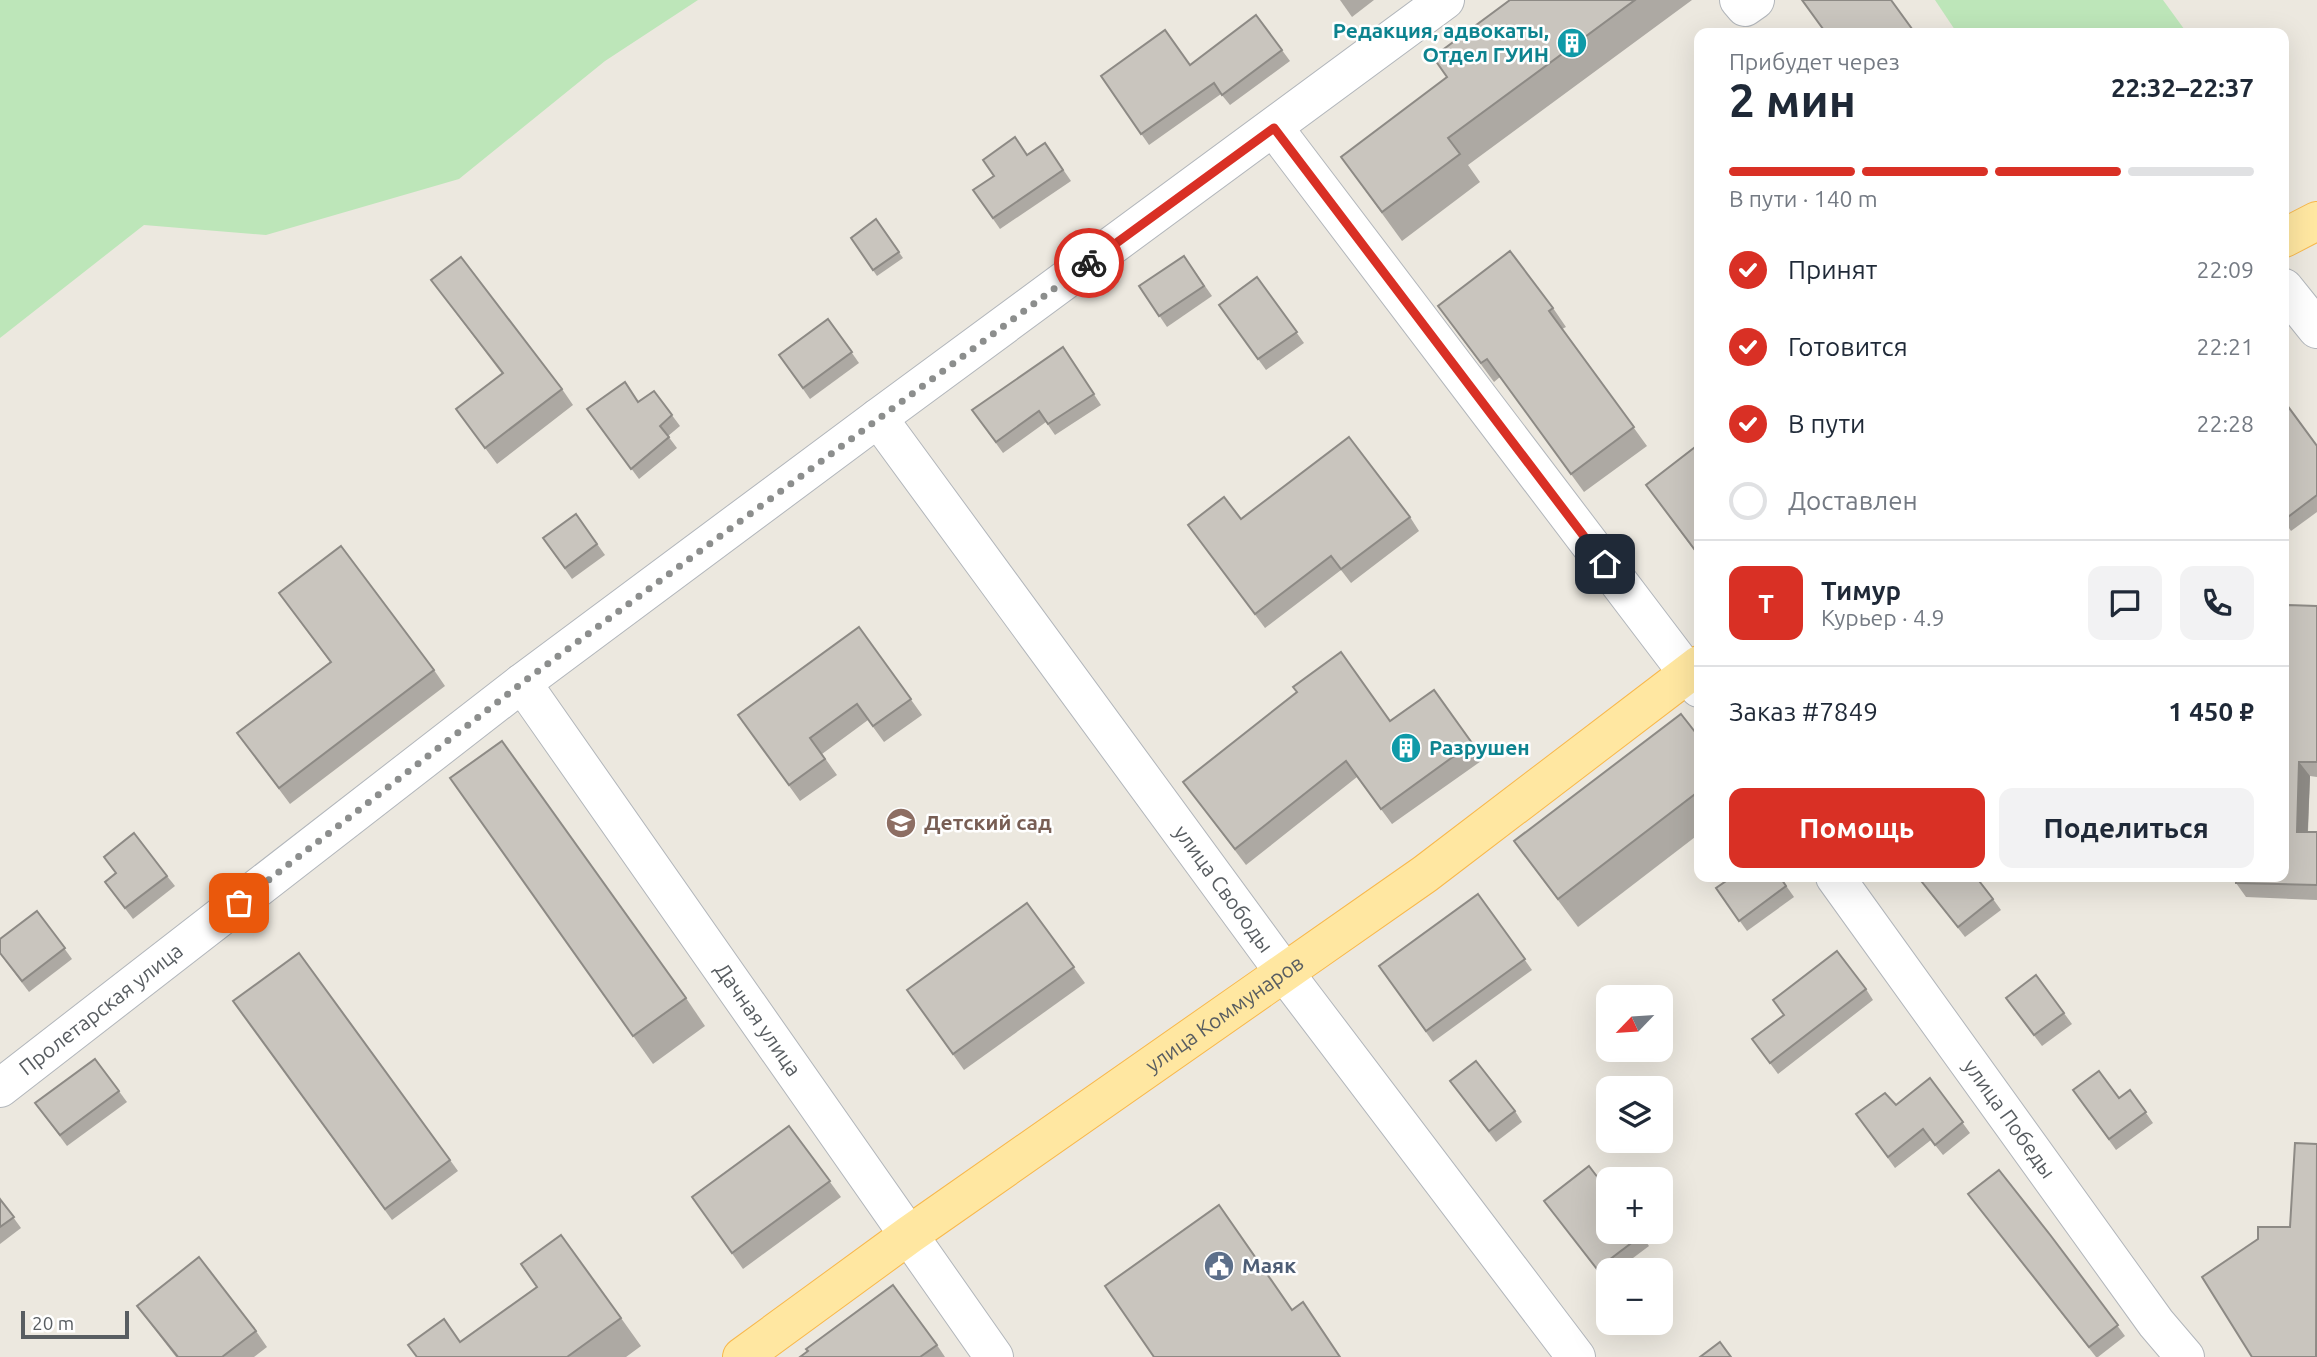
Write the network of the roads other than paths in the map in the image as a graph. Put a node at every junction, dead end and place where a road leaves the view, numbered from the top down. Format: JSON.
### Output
{"nodes":[{"id":1,"x":1445,"y":0,"type":"edge"},
{"id":2,"x":1739,"y":0,"type":"edge"},
{"id":3,"x":1755,"y":0,"type":"edge"},
{"id":4,"x":1274,"y":128,"type":"junction"},
{"id":5,"x":2317,"y":221,"type":"edge"},
{"id":6,"x":2289,"y":235,"type":"edge"},
{"id":7,"x":2289,"y":294,"type":"edge"},
{"id":8,"x":2317,"y":329,"type":"edge"},
{"id":9,"x":877,"y":418,"type":"junction"},
{"id":10,"x":1694,"y":673,"type":"edge"},
{"id":11,"x":1694,"y":677,"type":"edge"},
{"id":12,"x":522,"y":683,"type":"junction"},
{"id":13,"x":1839,"y":882,"type":"edge"},
{"id":14,"x":1284,"y":972,"type":"junction"},
{"id":15,"x":0,"y":1088,"type":"edge"},
{"id":16,"x":909,"y":1235,"type":"junction"},
{"id":17,"x":743,"y":1357,"type":"edge"},
{"id":18,"x":994,"y":1357,"type":"edge"},
{"id":19,"x":1576,"y":1357,"type":"edge"},
{"id":20,"x":2185,"y":1357,"type":"edge"}],
"edges":[{"from":1,"to":4,"type":"street","name":"Пролетарская улица"},
{"from":2,"to":3,"type":"street"},
{"from":4,"to":9,"type":"street","name":"Пролетарская улица"},
{"from":4,"to":10,"type":"street"},
{"from":5,"to":6,"type":"main road"},
{"from":7,"to":8,"type":"street"},
{"from":9,"to":12,"type":"street","name":"Пролетарская улица"},
{"from":9,"to":14,"type":"street","name":"улица Свободы"},
{"from":11,"to":14,"type":"main road","name":"улица Коммунаров"},
{"from":12,"to":15,"type":"street","name":"Пролетарская улица"},
{"from":12,"to":16,"type":"street","name":"Дачная улица"},
{"from":13,"to":20,"type":"street","name":"улица Победы"},
{"from":14,"to":16,"type":"main road","name":"улица Коммунаров"},
{"from":14,"to":19,"type":"street","name":"улица Свободы"},
{"from":16,"to":17,"type":"main road","name":"улица Коммунаров"},
{"from":16,"to":18,"type":"street","name":"Дачная улица"}]}
